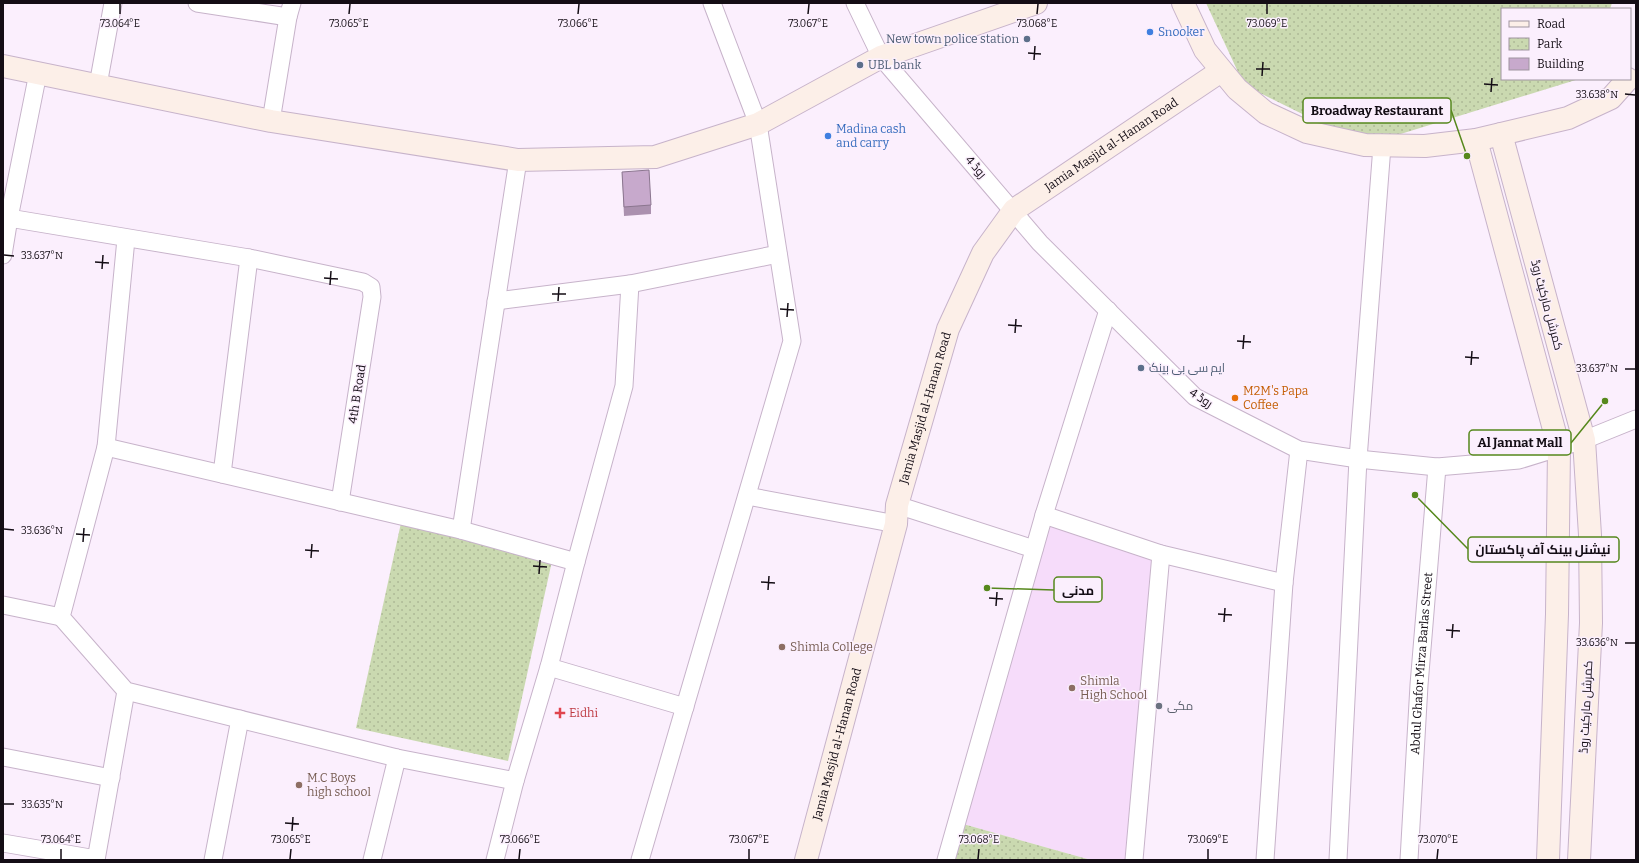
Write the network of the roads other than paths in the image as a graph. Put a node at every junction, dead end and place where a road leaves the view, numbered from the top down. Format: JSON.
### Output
{"nodes":[{"id":1,"x":113,"y":3,"type":"edge"},
{"id":2,"x":197,"y":3,"type":"edge"},
{"id":3,"x":712,"y":3,"type":"edge"},
{"id":4,"x":855,"y":3,"type":"edge"},
{"id":5,"x":1036,"y":3,"type":"edge"},
{"id":6,"x":1183,"y":3,"type":"edge"},
{"id":7,"x":290,"y":10,"type":"edge"},
{"id":8,"x":880,"y":57,"type":"junction"},
{"id":9,"x":3,"y":66,"type":"edge"},
{"id":10,"x":1221,"y":71,"type":"junction"},
{"id":11,"x":38,"y":73,"type":"junction"},
{"id":12,"x":1627,"y":80,"type":"edge"},
{"id":13,"x":98,"y":85,"type":"junction"},
{"id":14,"x":271,"y":121,"type":"junction"},
{"id":15,"x":758,"y":124,"type":"junction"},
{"id":16,"x":1501,"y":134,"type":"junction"},
{"id":17,"x":1476,"y":140,"type":"junction"},
{"id":18,"x":1382,"y":146,"type":"junction"},
{"id":19,"x":518,"y":160,"type":"junction"},
{"id":20,"x":1014,"y":210,"type":"junction"},
{"id":21,"x":9,"y":218,"type":"junction"},
{"id":22,"x":126,"y":238,"type":"junction"},
{"id":23,"x":778,"y":254,"type":"junction"},
{"id":24,"x":3,"y":255,"type":"edge"},
{"id":25,"x":249,"y":258,"type":"junction"},
{"id":26,"x":630,"y":284,"type":"junction"},
{"id":27,"x":496,"y":301,"type":"junction"},
{"id":28,"x":1108,"y":310,"type":"junction"},
{"id":29,"x":1636,"y":419,"type":"edge"},
{"id":30,"x":1584,"y":440,"type":"junction"},
{"id":31,"x":106,"y":447,"type":"junction"},
{"id":32,"x":1559,"y":448,"type":"junction"},
{"id":33,"x":1298,"y":450,"type":"junction"},
{"id":34,"x":1358,"y":459,"type":"junction"},
{"id":35,"x":1437,"y":467,"type":"junction"},
{"id":36,"x":222,"y":474,"type":"junction"},
{"id":37,"x":747,"y":496,"type":"junction"},
{"id":38,"x":340,"y":502,"type":"junction"},
{"id":39,"x":897,"y":514,"type":"junction"},
{"id":40,"x":1044,"y":515,"type":"junction"},
{"id":41,"x":461,"y":530,"type":"junction"},
{"id":42,"x":1034,"y":549,"type":"junction"},
{"id":43,"x":1160,"y":554,"type":"junction"},
{"id":44,"x":576,"y":562,"type":"junction"},
{"id":45,"x":1284,"y":583,"type":"junction"},
{"id":46,"x":3,"y":605,"type":"edge"},
{"id":47,"x":61,"y":617,"type":"junction"},
{"id":48,"x":549,"y":667,"type":"junction"},
{"id":49,"x":126,"y":691,"type":"junction"},
{"id":50,"x":685,"y":707,"type":"junction"},
{"id":51,"x":240,"y":719,"type":"junction"},
{"id":52,"x":3,"y":757,"type":"edge"},
{"id":53,"x":397,"y":758,"type":"junction"},
{"id":54,"x":111,"y":778,"type":"junction"},
{"id":55,"x":515,"y":781,"type":"junction"},
{"id":56,"x":3,"y":842,"type":"edge"},
{"id":57,"x":96,"y":859,"type":"edge"},
{"id":58,"x":213,"y":860,"type":"edge"},
{"id":59,"x":372,"y":860,"type":"edge"},
{"id":60,"x":495,"y":860,"type":"edge"},
{"id":61,"x":640,"y":860,"type":"edge"},
{"id":62,"x":806,"y":860,"type":"edge"},
{"id":63,"x":946,"y":860,"type":"edge"},
{"id":64,"x":1134,"y":860,"type":"edge"},
{"id":65,"x":1265,"y":860,"type":"edge"},
{"id":66,"x":1338,"y":860,"type":"edge"},
{"id":67,"x":1409,"y":860,"type":"edge"},
{"id":68,"x":1548,"y":860,"type":"edge"},
{"id":69,"x":1579,"y":860,"type":"edge"}],
"edges":[{"from":1,"to":13,"type":"street"},
{"from":2,"to":7,"type":"street"},
{"from":3,"to":15,"type":"street"},
{"from":4,"to":8,"type":"street","name":"روڈ 4"},
{"from":5,"to":8,"type":"main road"},
{"from":6,"to":10,"type":"main road"},
{"from":7,"to":14,"type":"street"},
{"from":8,"to":15,"type":"main road"},
{"from":8,"to":20,"type":"street","name":"روڈ 4"},
{"from":9,"to":11,"type":"main road"},
{"from":10,"to":18,"type":"main road"},
{"from":10,"to":20,"type":"main road","name":"Jamia Masjid al-Hanan Road"},
{"from":11,"to":13,"type":"main road"},
{"from":11,"to":21,"type":"street"},
{"from":12,"to":16,"type":"main road"},
{"from":13,"to":14,"type":"main road"},
{"from":14,"to":19,"type":"main road"},
{"from":15,"to":19,"type":"main road"},
{"from":15,"to":23,"type":"street"},
{"from":16,"to":17,"type":"main road"},
{"from":16,"to":30,"type":"main road","name":"کمرشل مارکیٹ روڈ"},
{"from":17,"to":18,"type":"main road"},
{"from":17,"to":32,"type":"main road"},
{"from":18,"to":34,"type":"street"},
{"from":19,"to":27,"type":"street"},
{"from":20,"to":28,"type":"street","name":"روڈ 4"},
{"from":20,"to":39,"type":"main road","name":"Jamia Masjid al-Hanan Road"},
{"from":21,"to":22,"type":"street"},
{"from":21,"to":24,"type":"street"},
{"from":22,"to":25,"type":"street"},
{"from":22,"to":31,"type":"street"},
{"from":23,"to":26,"type":"street"},
{"from":23,"to":37,"type":"street"},
{"from":25,"to":36,"type":"street"},
{"from":25,"to":38,"type":"street","name":"4th B Road"},
{"from":26,"to":27,"type":"street"},
{"from":26,"to":44,"type":"street"},
{"from":27,"to":41,"type":"street"},
{"from":28,"to":33,"type":"street","name":"روڈ 4"},
{"from":28,"to":40,"type":"street"},
{"from":29,"to":30,"type":"street","name":"روڈ 4"},
{"from":30,"to":32,"type":"street","name":"روڈ 4"},
{"from":30,"to":69,"type":"main road","name":"کمرشل مارکیٹ روڈ"},
{"from":31,"to":36,"type":"street"},
{"from":31,"to":47,"type":"street"},
{"from":32,"to":35,"type":"street","name":"روڈ 4"},
{"from":32,"to":68,"type":"main road"},
{"from":33,"to":34,"type":"street","name":"روڈ 4"},
{"from":33,"to":45,"type":"street"},
{"from":34,"to":35,"type":"street","name":"روڈ 4"},
{"from":34,"to":66,"type":"street"},
{"from":35,"to":67,"type":"street","name":"Abdul Ghafor Mirza Barlas Street"},
{"from":36,"to":38,"type":"street"},
{"from":37,"to":39,"type":"street"},
{"from":37,"to":50,"type":"street"},
{"from":38,"to":41,"type":"street"},
{"from":39,"to":42,"type":"street"},
{"from":39,"to":62,"type":"main road","name":"Jamia Masjid al-Hanan Road"},
{"from":40,"to":42,"type":"street"},
{"from":40,"to":43,"type":"street"},
{"from":41,"to":44,"type":"street"},
{"from":42,"to":63,"type":"street"},
{"from":43,"to":45,"type":"street"},
{"from":43,"to":64,"type":"street"},
{"from":44,"to":48,"type":"street"},
{"from":45,"to":65,"type":"street"},
{"from":46,"to":47,"type":"street"},
{"from":47,"to":49,"type":"street"},
{"from":48,"to":50,"type":"street"},
{"from":48,"to":55,"type":"street"},
{"from":49,"to":51,"type":"street"},
{"from":49,"to":54,"type":"street"},
{"from":50,"to":61,"type":"street"},
{"from":51,"to":53,"type":"street"},
{"from":51,"to":58,"type":"street"},
{"from":52,"to":54,"type":"street"},
{"from":53,"to":55,"type":"street"},
{"from":53,"to":59,"type":"street"},
{"from":54,"to":57,"type":"street"},
{"from":55,"to":60,"type":"street"},
{"from":56,"to":57,"type":"street"}]}
